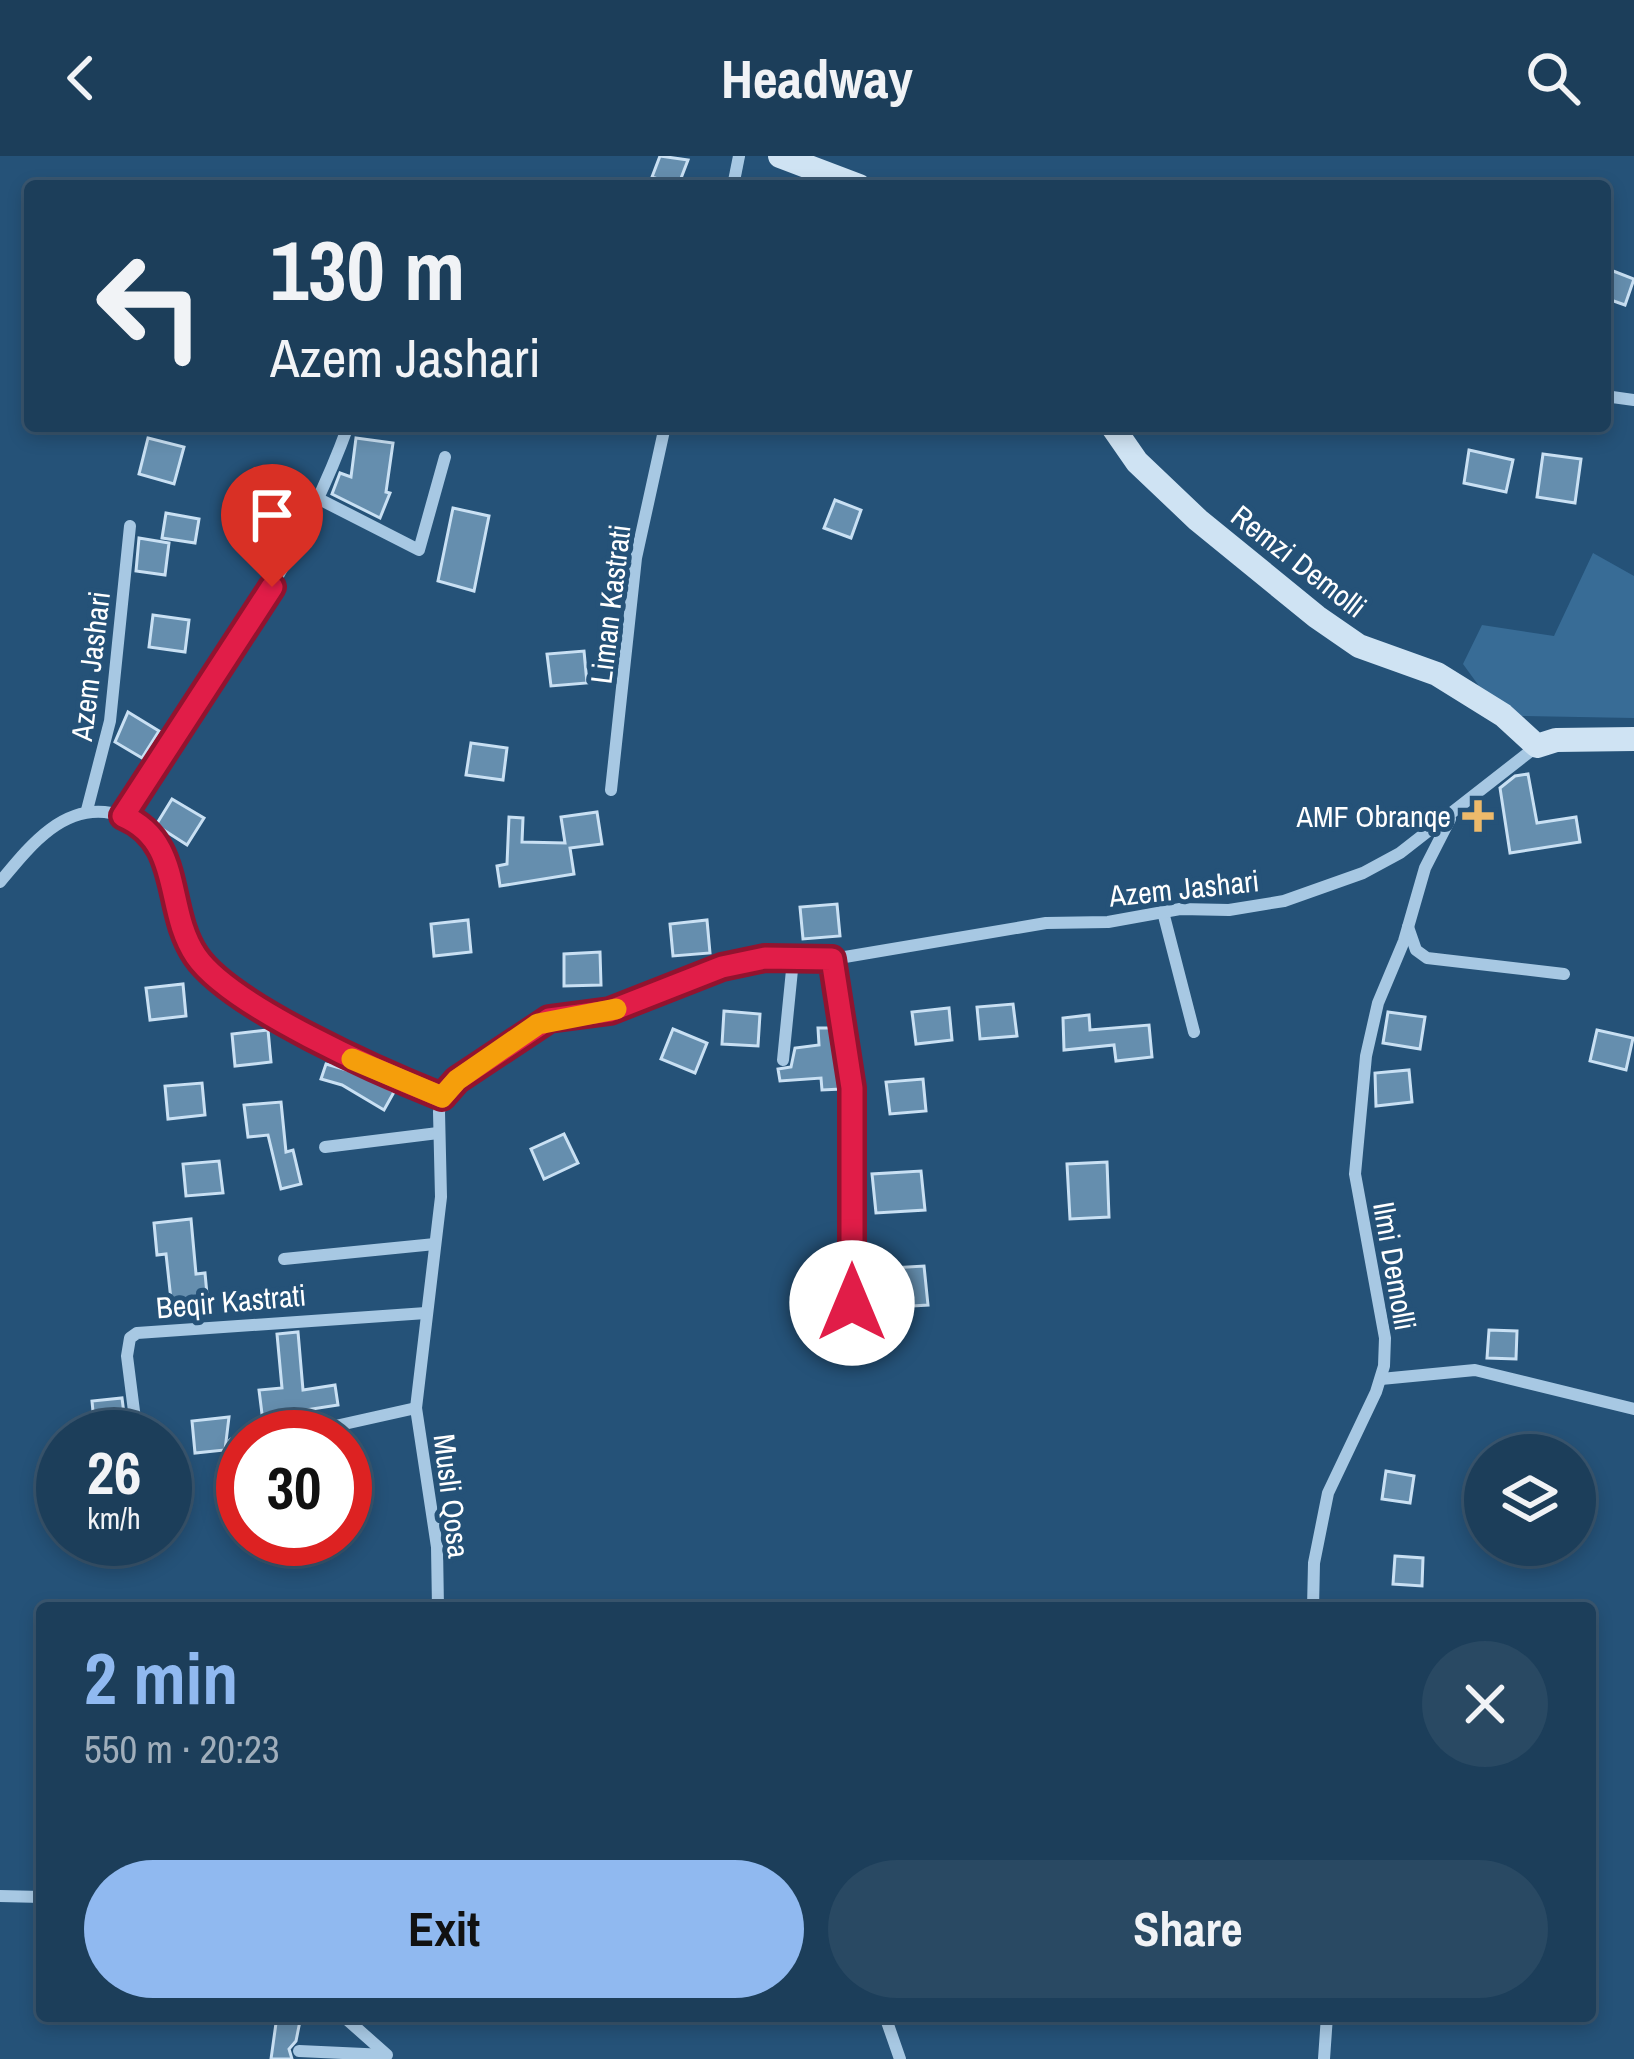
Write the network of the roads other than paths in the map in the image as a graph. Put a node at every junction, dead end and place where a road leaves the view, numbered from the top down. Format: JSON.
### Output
{"nodes":[{"id":1,"x":780,"y":156,"type":"edge"},
{"id":2,"x":843,"y":180,"type":"edge"},
{"id":3,"x":345,"y":432,"type":"edge"},
{"id":4,"x":663,"y":432,"type":"edge"},
{"id":5,"x":1116,"y":432,"type":"edge"},
{"id":6,"x":445,"y":457,"type":"dead end"},
{"id":7,"x":322,"y":500,"type":"junction"},
{"id":8,"x":130,"y":526,"type":"dead end"},
{"id":9,"x":1634,"y":739,"type":"edge"},
{"id":10,"x":1537,"y":746,"type":"junction"},
{"id":11,"x":611,"y":790,"type":"dead end"},
{"id":12,"x":87,"y":810,"type":"junction"},
{"id":13,"x":1454,"y":813,"type":"junction"},
{"id":14,"x":123,"y":816,"type":"junction"},
{"id":15,"x":0,"y":881,"type":"edge"},
{"id":16,"x":1162,"y":912,"type":"junction"},
{"id":17,"x":1408,"y":926,"type":"junction"},
{"id":18,"x":832,"y":959,"type":"junction"},
{"id":19,"x":793,"y":960,"type":"junction"},
{"id":20,"x":1564,"y":974,"type":"dead end"},
{"id":21,"x":1194,"y":1032,"type":"dead end"},
{"id":22,"x":783,"y":1060,"type":"dead end"},
{"id":23,"x":442,"y":1097,"type":"junction"},
{"id":24,"x":438,"y":1133,"type":"junction"},
{"id":25,"x":325,"y":1147,"type":"dead end"},
{"id":26,"x":435,"y":1244,"type":"junction"},
{"id":27,"x":284,"y":1259,"type":"dead end"},
{"id":28,"x":852,"y":1303,"type":"dead end"},
{"id":29,"x":426,"y":1313,"type":"junction"},
{"id":30,"x":1381,"y":1379,"type":"junction"},
{"id":31,"x":416,"y":1408,"type":"junction"},
{"id":32,"x":1634,"y":1409,"type":"edge"},
{"id":33,"x":134,"y":1410,"type":"edge"},
{"id":34,"x":372,"y":1418,"type":"edge"},
{"id":35,"x":438,"y":1602,"type":"edge"},
{"id":36,"x":1313,"y":1602,"type":"edge"},
{"id":37,"x":0,"y":1896,"type":"edge"},
{"id":38,"x":36,"y":1897,"type":"edge"},
{"id":39,"x":350,"y":2022,"type":"edge"},
{"id":40,"x":887,"y":2022,"type":"edge"},
{"id":41,"x":1327,"y":2022,"type":"edge"},
{"id":42,"x":299,"y":2051,"type":"dead end"},
{"id":43,"x":388,"y":2057,"type":"edge"},
{"id":44,"x":901,"y":2059,"type":"edge"},
{"id":45,"x":1324,"y":2059,"type":"edge"}],
"edges":[{"from":1,"to":2,"type":"street"},
{"from":3,"to":7,"type":"street"},
{"from":4,"to":11,"type":"street","name":"Liman Kastrati"},
{"from":5,"to":10,"type":"street","name":"Remzi Demolli"},
{"from":6,"to":7,"type":"street"},
{"from":7,"to":14,"type":"street"},
{"from":8,"to":12,"type":"street","name":"Azem Jashari"},
{"from":9,"to":10,"type":"street"},
{"from":10,"to":13,"type":"street","name":"Azem Jashari"},
{"from":12,"to":14,"type":"street"},
{"from":12,"to":15,"type":"street"},
{"from":13,"to":16,"type":"street","name":"Azem Jashari"},
{"from":13,"to":17,"type":"street","name":"Ilmi Demolli"},
{"from":14,"to":23,"type":"street"},
{"from":16,"to":18,"type":"street","name":"Azem Jashari"},
{"from":16,"to":21,"type":"street"},
{"from":17,"to":20,"type":"street"},
{"from":17,"to":30,"type":"street","name":"Ilmi Demolli"},
{"from":18,"to":19,"type":"street","name":"Azem Jashari"},
{"from":18,"to":28,"type":"street"},
{"from":19,"to":22,"type":"street"},
{"from":19,"to":23,"type":"street","name":"Azem Jashari"},
{"from":23,"to":24,"type":"street"},
{"from":24,"to":25,"type":"street"},
{"from":24,"to":26,"type":"street"},
{"from":26,"to":27,"type":"street","name":"Beqir Kastrati"},
{"from":26,"to":29,"type":"street"},
{"from":29,"to":31,"type":"street","name":"Musli Qosa"},
{"from":29,"to":33,"type":"street","name":"Beqir Kastrati"},
{"from":30,"to":32,"type":"street"},
{"from":30,"to":36,"type":"street","name":"Ilmi Demolli"},
{"from":31,"to":34,"type":"street"},
{"from":31,"to":35,"type":"street","name":"Musli Qosa"},
{"from":37,"to":38,"type":"street"},
{"from":39,"to":43,"type":"street"},
{"from":40,"to":44,"type":"street"},
{"from":41,"to":45,"type":"street"},
{"from":42,"to":43,"type":"street"}]}
